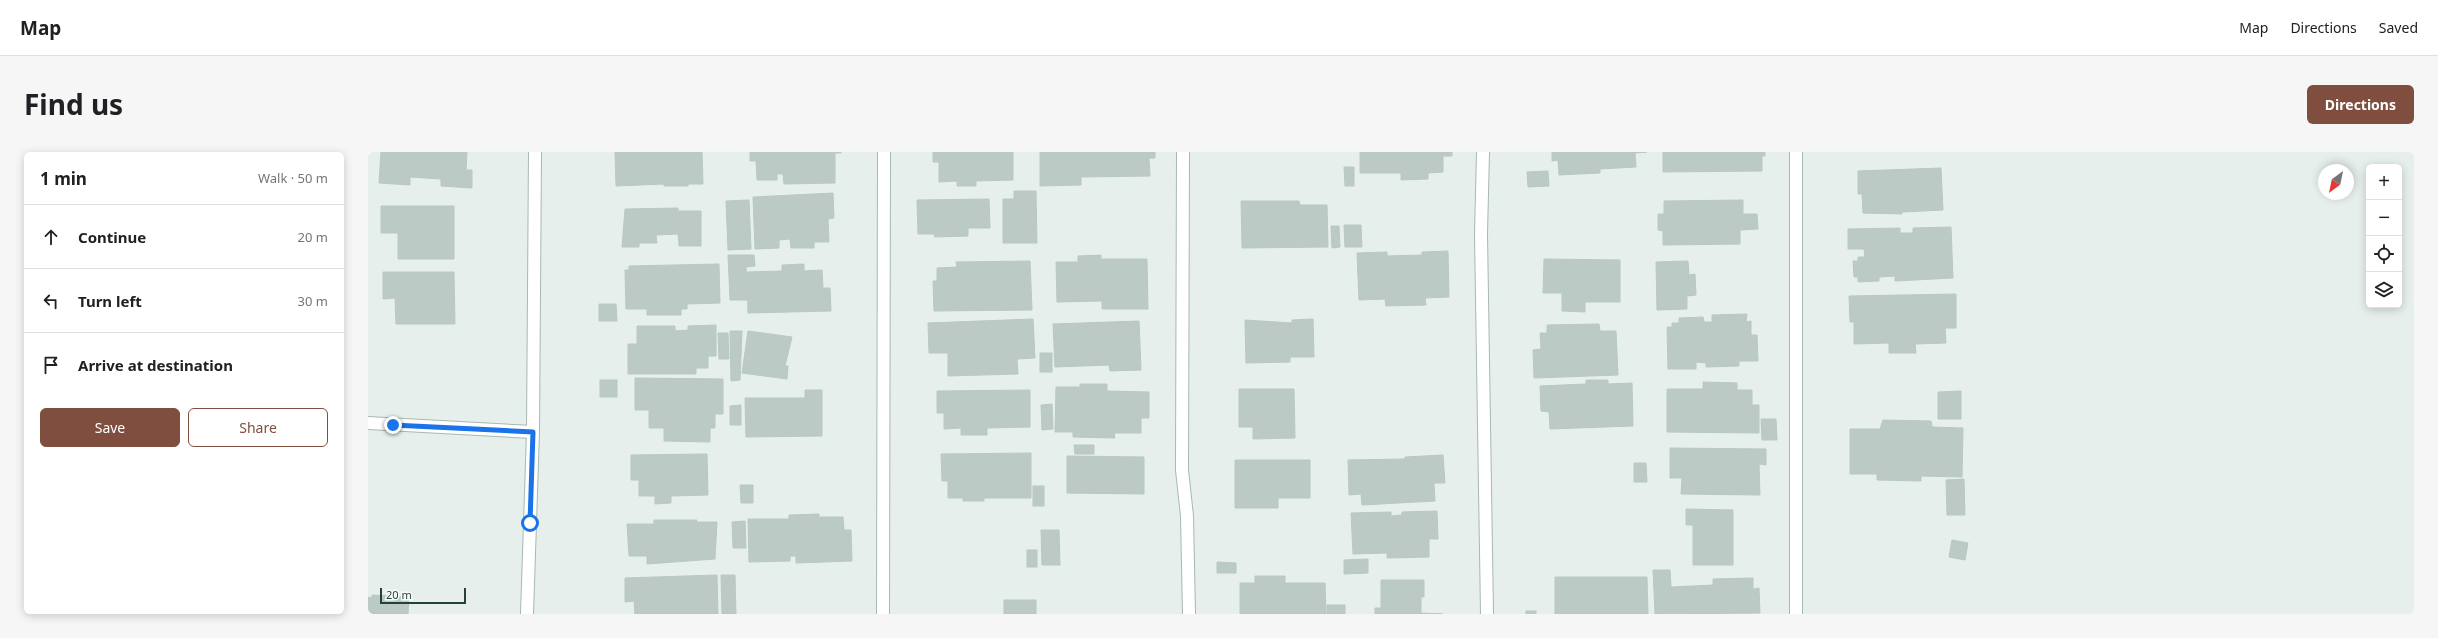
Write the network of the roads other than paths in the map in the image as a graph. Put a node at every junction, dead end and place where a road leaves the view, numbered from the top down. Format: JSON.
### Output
{"nodes":[{"id":1,"x":535,"y":152,"type":"edge"},
{"id":2,"x":884,"y":152,"type":"edge"},
{"id":3,"x":1183,"y":152,"type":"edge"},
{"id":4,"x":1483,"y":152,"type":"edge"},
{"id":5,"x":1796,"y":152,"type":"edge"},
{"id":6,"x":368,"y":423,"type":"edge"},
{"id":7,"x":533,"y":432,"type":"junction"},
{"id":8,"x":527,"y":614,"type":"edge"},
{"id":9,"x":883,"y":614,"type":"edge"},
{"id":10,"x":1188,"y":614,"type":"edge"},
{"id":11,"x":1487,"y":614,"type":"edge"},
{"id":12,"x":1796,"y":614,"type":"edge"}],
"edges":[{"from":1,"to":7,"type":"street"},
{"from":2,"to":9,"type":"street"},
{"from":3,"to":10,"type":"street"},
{"from":4,"to":11,"type":"street"},
{"from":5,"to":12,"type":"street"},
{"from":6,"to":7,"type":"street"},
{"from":7,"to":8,"type":"street"}]}
